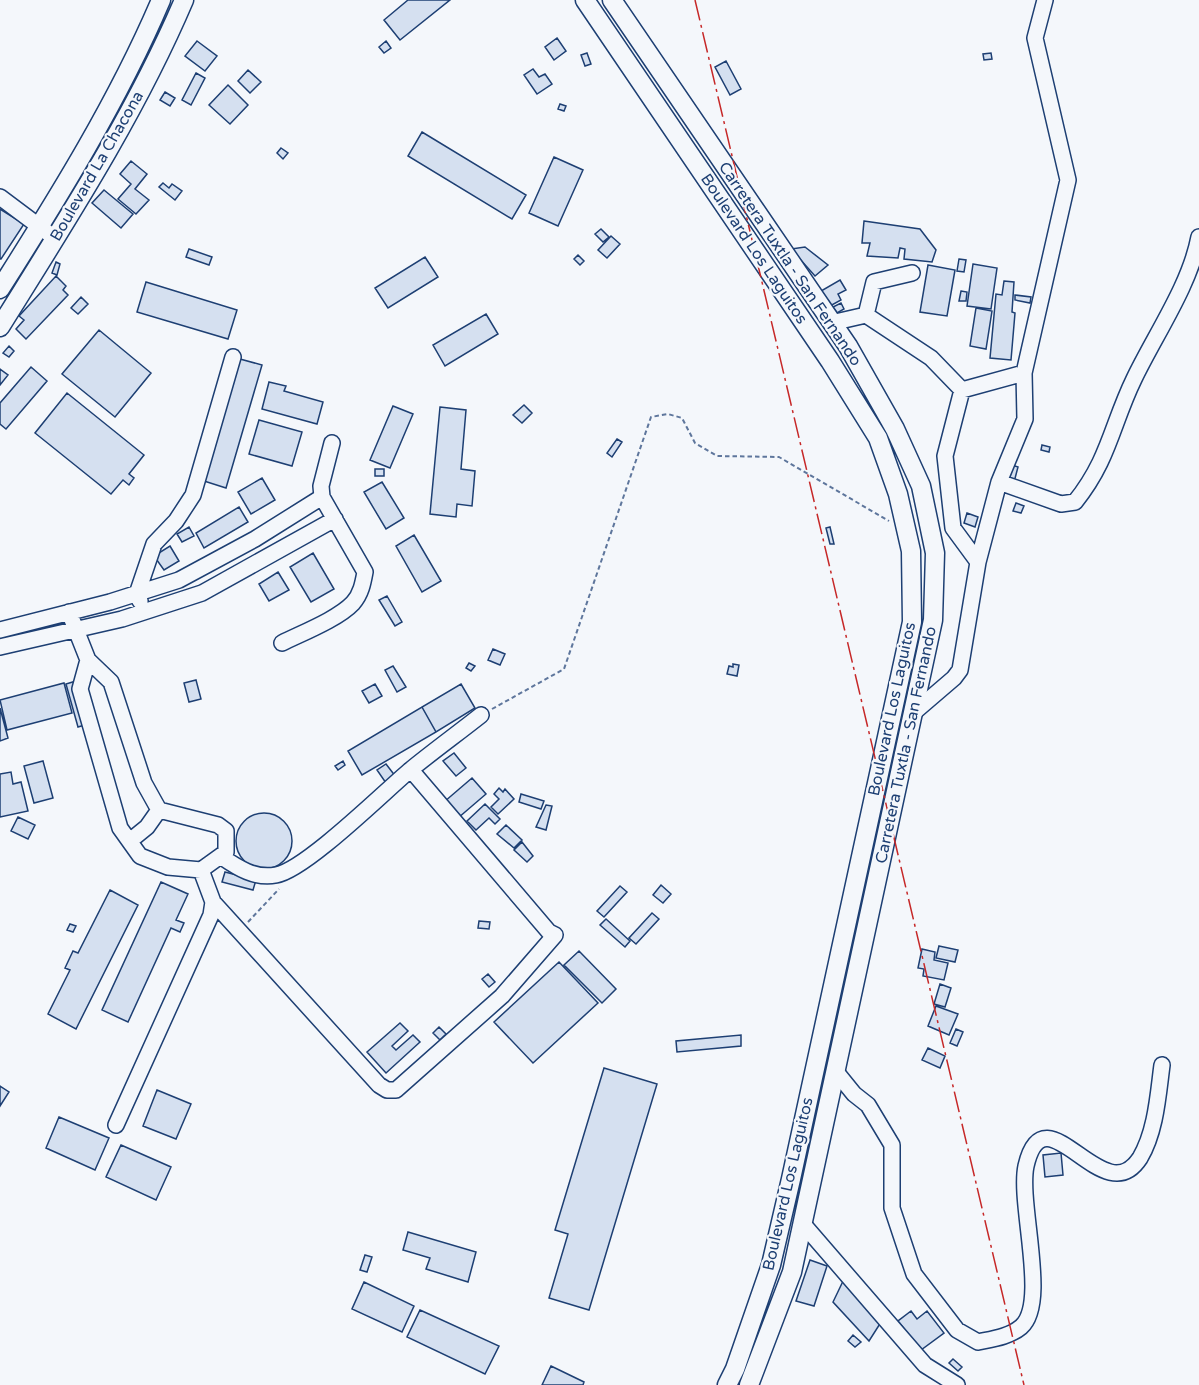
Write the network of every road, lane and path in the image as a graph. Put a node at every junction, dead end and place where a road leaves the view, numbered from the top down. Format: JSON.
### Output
{"nodes":[{"id":1,"x":161,"y":0,"type":"edge"},
{"id":2,"x":184,"y":0,"type":"edge"},
{"id":3,"x":585,"y":0,"type":"edge"},
{"id":4,"x":612,"y":0,"type":"edge"},
{"id":5,"x":1045,"y":0,"type":"edge"},
{"id":6,"x":0,"y":197,"type":"edge"},
{"id":7,"x":40,"y":227,"type":"junction"},
{"id":8,"x":1199,"y":237,"type":"edge"},
{"id":9,"x":56,"y":238,"type":"junction"},
{"id":10,"x":912,"y":273,"type":"dead end"},
{"id":11,"x":0,"y":290,"type":"edge"},
{"id":12,"x":866,"y":315,"type":"junction"},
{"id":13,"x":831,"y":323,"type":"junction"},
{"id":14,"x":0,"y":327,"type":"edge"},
{"id":15,"x":233,"y":357,"type":"dead end"},
{"id":16,"x":1024,"y":374,"type":"junction"},
{"id":17,"x":962,"y":390,"type":"junction"},
{"id":18,"x":332,"y":443,"type":"dead end"},
{"id":19,"x":999,"y":482,"type":"junction"},
{"id":20,"x":322,"y":497,"type":"junction"},
{"id":21,"x":335,"y":519,"type":"junction"},
{"id":22,"x":907,"y":532,"type":"junction"},
{"id":23,"x":978,"y":562,"type":"junction"},
{"id":24,"x":137,"y":594,"type":"junction"},
{"id":25,"x":69,"y":612,"type":"junction"},
{"id":26,"x":145,"y":612,"type":"junction"},
{"id":27,"x":77,"y":629,"type":"junction"},
{"id":28,"x":0,"y":630,"type":"edge"},
{"id":29,"x":282,"y":643,"type":"dead end"},
{"id":30,"x":0,"y":647,"type":"edge"},
{"id":31,"x":88,"y":660,"type":"junction"},
{"id":32,"x":912,"y":714,"type":"junction"},
{"id":33,"x":481,"y":715,"type":"joint"},
{"id":34,"x":411,"y":770,"type":"junction"},
{"id":35,"x":159,"y":810,"type":"junction"},
{"id":36,"x":131,"y":840,"type":"junction"},
{"id":37,"x":222,"y":857,"type":"junction"},
{"id":38,"x":201,"y":870,"type":"junction"},
{"id":39,"x":286,"y":882,"type":"dead end"},
{"id":40,"x":213,"y":902,"type":"junction"},
{"id":41,"x":238,"y":932,"type":"junction"},
{"id":42,"x":1162,"y":1065,"type":"dead end"},
{"id":43,"x":837,"y":1073,"type":"junction"},
{"id":44,"x":116,"y":1125,"type":"dead end"},
{"id":45,"x":797,"y":1151,"type":"junction"},
{"id":46,"x":818,"y":1156,"type":"junction"},
{"id":47,"x":803,"y":1224,"type":"junction"},
{"id":48,"x":727,"y":1385,"type":"edge"},
{"id":49,"x":749,"y":1385,"type":"edge"},
{"id":50,"x":957,"y":1385,"type":"edge"}],
"edges":[{"from":1,"to":7,"type":"main road","name":"Boulevard La Chacona"},
{"from":2,"to":9,"type":"main road","name":"Boulevard La Chacona"},
{"from":3,"to":22,"type":"main road","name":"Boulevard Los Laguitos"},
{"from":4,"to":13,"type":"main road","name":"Carretera Tuxtla - San Fernando"},
{"from":5,"to":16,"type":"street"},
{"from":6,"to":7,"type":"street"},
{"from":7,"to":9,"type":"street"},
{"from":7,"to":11,"type":"main road","name":"Boulevard La Chacona"},
{"from":8,"to":19,"type":"street"},
{"from":9,"to":14,"type":"main road","name":"Boulevard La Chacona"},
{"from":10,"to":12,"type":"street"},
{"from":12,"to":13,"type":"street"},
{"from":12,"to":17,"type":"street"},
{"from":13,"to":32,"type":"main road","name":"Carretera Tuxtla - San Fernando"},
{"from":15,"to":24,"type":"street"},
{"from":16,"to":17,"type":"street"},
{"from":16,"to":19,"type":"street"},
{"from":17,"to":23,"type":"street"},
{"from":18,"to":20,"type":"street"},
{"from":19,"to":23,"type":"street"},
{"from":20,"to":21,"type":"street"},
{"from":20,"to":24,"type":"street"},
{"from":21,"to":26,"type":"street"},
{"from":21,"to":29,"type":"street"},
{"from":22,"to":33,"type":"path"},
{"from":22,"to":45,"type":"main road","name":"Boulevard Los Laguitos"},
{"from":23,"to":32,"type":"street"},
{"from":24,"to":25,"type":"street"},
{"from":24,"to":26,"type":"street"},
{"from":25,"to":27,"type":"street"},
{"from":25,"to":28,"type":"street"},
{"from":26,"to":27,"type":"street"},
{"from":27,"to":30,"type":"street"},
{"from":27,"to":31,"type":"street"},
{"from":31,"to":35,"type":"street"},
{"from":31,"to":36,"type":"street"},
{"from":32,"to":43,"type":"main road","name":"Carretera Tuxtla - San Fernando"},
{"from":33,"to":34,"type":"street"},
{"from":34,"to":37,"type":"street"},
{"from":34,"to":41,"type":"street"},
{"from":35,"to":36,"type":"street"},
{"from":35,"to":37,"type":"street"},
{"from":36,"to":38,"type":"street"},
{"from":37,"to":38,"type":"street"},
{"from":38,"to":40,"type":"street"},
{"from":39,"to":41,"type":"path"},
{"from":40,"to":41,"type":"street"},
{"from":40,"to":44,"type":"street"},
{"from":42,"to":43,"type":"street"},
{"from":43,"to":46,"type":"main road","name":"Carretera Tuxtla - San Fernando"},
{"from":45,"to":46,"type":"main road"},
{"from":45,"to":48,"type":"main road","name":"Boulevard Los Laguitos"},
{"from":46,"to":47,"type":"main road","name":"Carretera Tuxtla - San Fernando"},
{"from":47,"to":49,"type":"main road","name":"Carretera Tuxtla - San Fernando"},
{"from":47,"to":50,"type":"street"}]}
